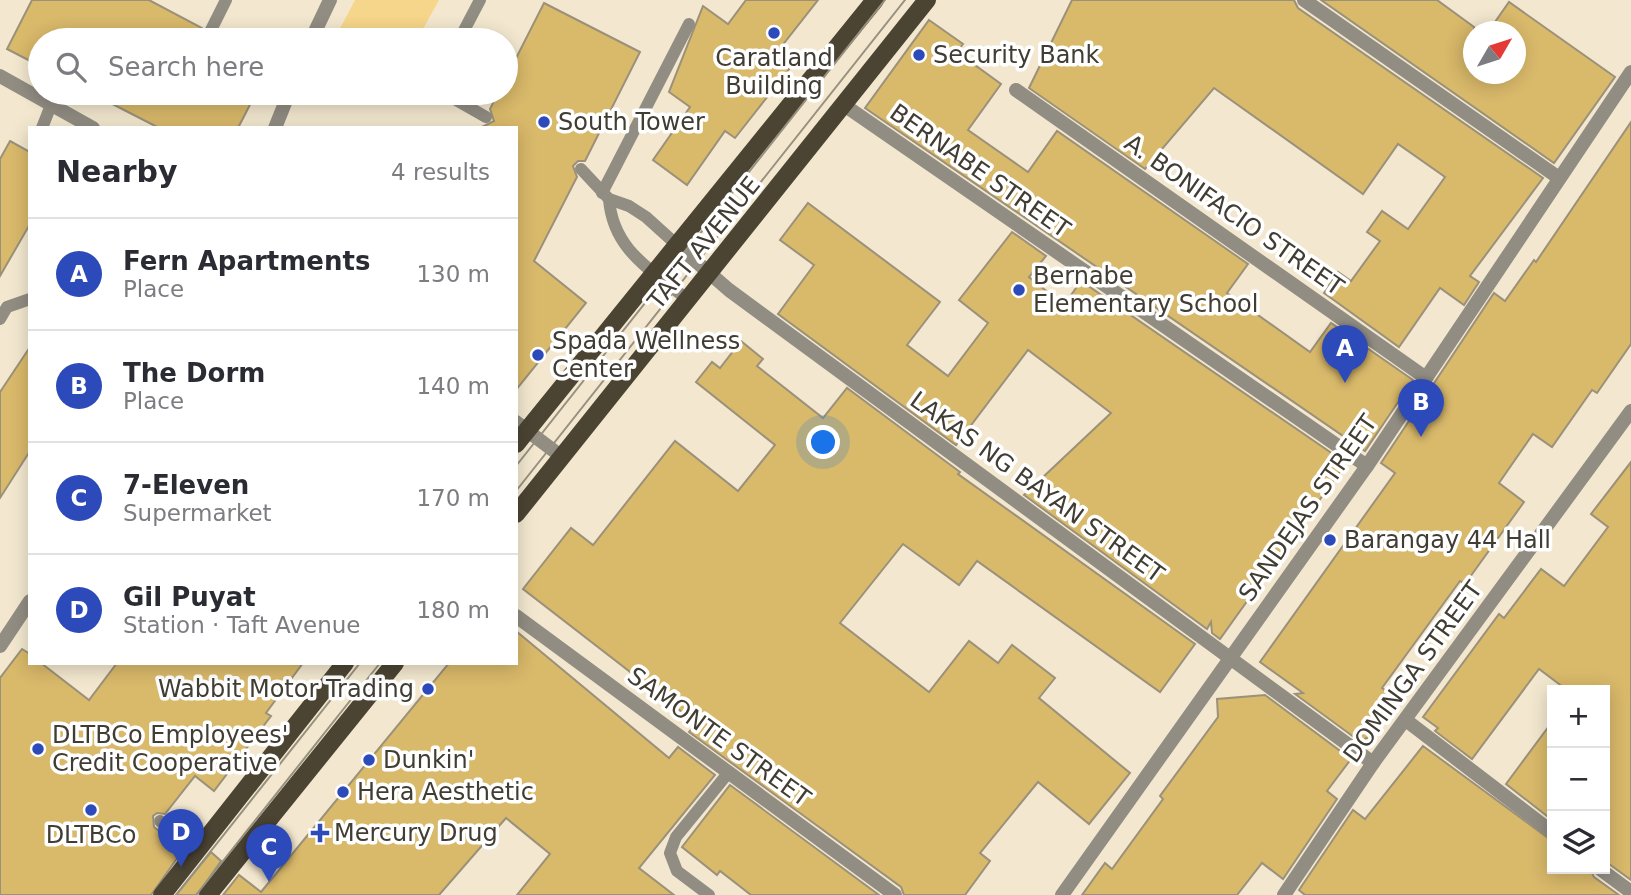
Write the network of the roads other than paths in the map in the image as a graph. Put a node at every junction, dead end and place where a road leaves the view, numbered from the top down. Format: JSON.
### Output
{"nodes":[{"id":1,"x":226,"y":0,"type":"edge"},
{"id":2,"x":330,"y":0,"type":"edge"},
{"id":3,"x":480,"y":0,"type":"edge"},
{"id":4,"x":875,"y":0,"type":"edge"},
{"id":5,"x":927,"y":0,"type":"edge"},
{"id":6,"x":1304,"y":0,"type":"edge"},
{"id":7,"x":690,"y":24,"type":"dead end"},
{"id":8,"x":213,"y":28,"type":"edge"},
{"id":9,"x":316,"y":28,"type":"edge"},
{"id":10,"x":466,"y":28,"type":"edge"},
{"id":11,"x":1631,"y":72,"type":"edge"},
{"id":12,"x":0,"y":76,"type":"edge"},
{"id":13,"x":28,"y":90,"type":"edge"},
{"id":14,"x":1016,"y":90,"type":"dead end"},
{"id":15,"x":45,"y":105,"type":"edge"},
{"id":16,"x":56,"y":105,"type":"edge"},
{"id":17,"x":284,"y":105,"type":"edge"},
{"id":18,"x":465,"y":105,"type":"edge"},
{"id":19,"x":844,"y":105,"type":"junction"},
{"id":20,"x":486,"y":117,"type":"dead end"},
{"id":21,"x":42,"y":126,"type":"edge"},
{"id":22,"x":90,"y":126,"type":"edge"},
{"id":23,"x":276,"y":126,"type":"edge"},
{"id":24,"x":581,"y":169,"type":"dead end"},
{"id":25,"x":1559,"y":178,"type":"junction"},
{"id":26,"x":606,"y":196,"type":"junction"},
{"id":27,"x":677,"y":245,"type":"junction"},
{"id":28,"x":655,"y":272,"type":"junction"},
{"id":29,"x":710,"y":275,"type":"junction"},
{"id":30,"x":28,"y":300,"type":"edge"},
{"id":31,"x":689,"y":301,"type":"junction"},
{"id":32,"x":2,"y":310,"type":"edge"},
{"id":33,"x":1426,"y":378,"type":"junction"},
{"id":34,"x":1631,"y":411,"type":"edge"},
{"id":35,"x":520,"y":432,"type":"edge"},
{"id":36,"x":562,"y":457,"type":"junction"},
{"id":37,"x":1367,"y":466,"type":"junction"},
{"id":38,"x":518,"y":512,"type":"edge"},
{"id":39,"x":28,"y":604,"type":"edge"},
{"id":40,"x":518,"y":617,"type":"edge"},
{"id":41,"x":0,"y":646,"type":"edge"},
{"id":42,"x":1231,"y":658,"type":"junction"},
{"id":43,"x":343,"y":665,"type":"edge"},
{"id":44,"x":393,"y":665,"type":"edge"},
{"id":45,"x":1406,"y":722,"type":"junction"},
{"id":46,"x":1373,"y":763,"type":"junction"},
{"id":47,"x":729,"y":772,"type":"junction"},
{"id":48,"x":160,"y":821,"type":"dead end"},
{"id":49,"x":1547,"y":828,"type":"edge"},
{"id":50,"x":198,"y":850,"type":"junction"},
{"id":51,"x":1607,"y":874,"type":"edge"},
{"id":52,"x":1631,"y":892,"type":"edge"},
{"id":53,"x":162,"y":895,"type":"edge"},
{"id":54,"x":208,"y":895,"type":"edge"},
{"id":55,"x":709,"y":895,"type":"edge"},
{"id":56,"x":895,"y":895,"type":"edge"},
{"id":57,"x":1062,"y":895,"type":"edge"},
{"id":58,"x":1284,"y":895,"type":"edge"}],
"edges":[{"from":1,"to":8,"type":"lane"},
{"from":2,"to":9,"type":"street"},
{"from":3,"to":10,"type":"lane"},
{"from":4,"to":27,"type":"main road","name":"TAFT AVENUE"},
{"from":5,"to":19,"type":"main road","name":"TAFT AVENUE"},
{"from":6,"to":25,"type":"street"},
{"from":7,"to":26,"type":"lane"},
{"from":11,"to":25,"type":"street","name":"SANDEJAS STREET"},
{"from":12,"to":13,"type":"street"},
{"from":14,"to":33,"type":"street","name":"A. BONIFACIO STREET"},
{"from":15,"to":21,"type":"lane"},
{"from":16,"to":22,"type":"street"},
{"from":17,"to":23,"type":"street"},
{"from":18,"to":20,"type":"lane"},
{"from":19,"to":29,"type":"main road","name":"TAFT AVENUE"},
{"from":19,"to":37,"type":"street","name":"BERNABE STREET"},
{"from":24,"to":26,"type":"lane"},
{"from":25,"to":33,"type":"street","name":"SANDEJAS STREET"},
{"from":26,"to":27,"type":"lane"},
{"from":26,"to":28,"type":"lane"},
{"from":27,"to":28,"type":"main road","name":"TAFT AVENUE"},
{"from":27,"to":29,"type":"street","name":"LAKAS NG BAYAN STREET"},
{"from":28,"to":31,"type":"lane"},
{"from":28,"to":35,"type":"main road","name":"TAFT AVENUE"},
{"from":29,"to":31,"type":"main road","name":"TAFT AVENUE"},
{"from":29,"to":42,"type":"street","name":"LAKAS NG BAYAN STREET"},
{"from":30,"to":32,"type":"lane"},
{"from":31,"to":36,"type":"main road","name":"TAFT AVENUE"},
{"from":33,"to":37,"type":"street","name":"SANDEJAS STREET"},
{"from":34,"to":45,"type":"street","name":"DOMINGA STREET"},
{"from":35,"to":36,"type":"street"},
{"from":36,"to":38,"type":"main road","name":"TAFT AVENUE"},
{"from":37,"to":42,"type":"street","name":"SANDEJAS STREET"},
{"from":39,"to":41,"type":"street"},
{"from":40,"to":47,"type":"street","name":"SAMONTE STREET"},
{"from":42,"to":46,"type":"street","name":"LAKAS NG BAYAN STREET"},
{"from":42,"to":57,"type":"street","name":"SANDEJAS STREET"},
{"from":43,"to":50,"type":"main road"},
{"from":44,"to":54,"type":"main road"},
{"from":45,"to":46,"type":"street","name":"DOMINGA STREET"},
{"from":45,"to":49,"type":"street"},
{"from":46,"to":58,"type":"street","name":"DOMINGA STREET"},
{"from":47,"to":55,"type":"lane"},
{"from":47,"to":56,"type":"street","name":"SAMONTE STREET"},
{"from":48,"to":50,"type":"lane"},
{"from":50,"to":53,"type":"main road"},
{"from":51,"to":52,"type":"street"}]}
